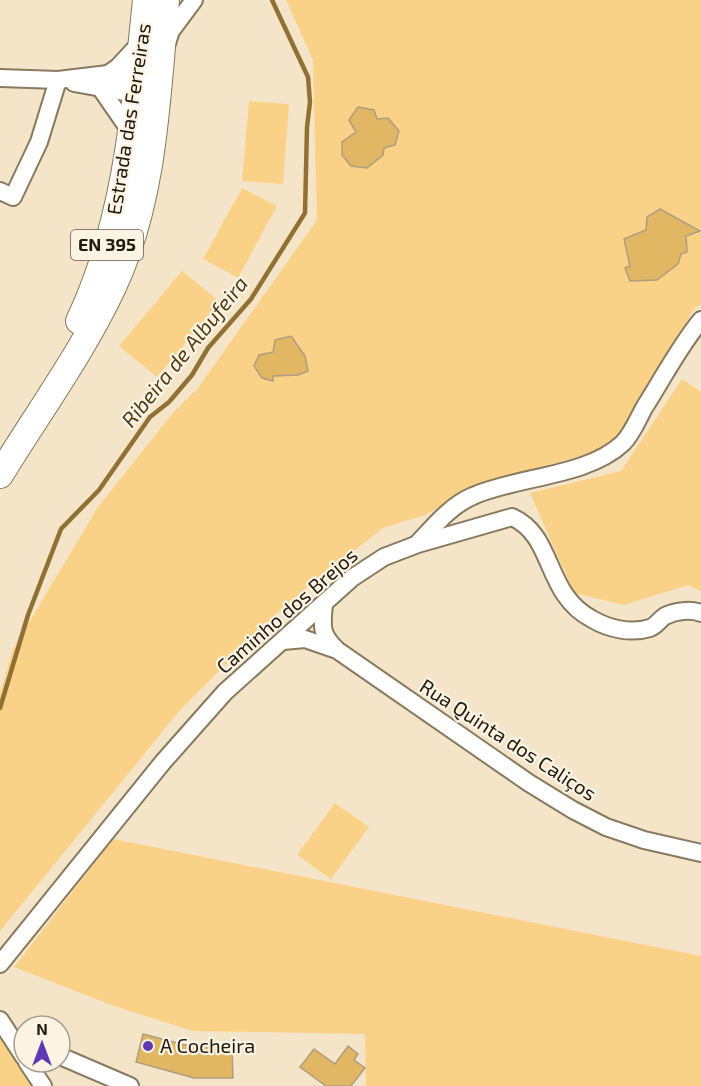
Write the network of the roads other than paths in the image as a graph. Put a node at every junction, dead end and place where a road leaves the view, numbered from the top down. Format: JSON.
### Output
{"nodes":[{"id":1,"x":146,"y":0,"type":"edge"},
{"id":2,"x":154,"y":0,"type":"edge"},
{"id":3,"x":166,"y":0,"type":"edge"},
{"id":4,"x":194,"y":0,"type":"edge"},
{"id":5,"x":142,"y":41,"type":"junction"},
{"id":6,"x":160,"y":65,"type":"junction"},
{"id":7,"x":0,"y":78,"type":"edge"},
{"id":8,"x":58,"y":80,"type":"junction"},
{"id":9,"x":105,"y":81,"type":"junction"},
{"id":10,"x":137,"y":89,"type":"junction"},
{"id":11,"x":130,"y":131,"type":"junction"},
{"id":12,"x":0,"y":191,"type":"edge"},
{"id":13,"x":134,"y":232,"type":"junction"},
{"id":14,"x":701,"y":320,"type":"edge"},
{"id":15,"x":25,"y":435,"type":"junction"},
{"id":16,"x":0,"y":475,"type":"edge"},
{"id":17,"x":418,"y":544,"type":"junction"},
{"id":18,"x":324,"y":604,"type":"junction"},
{"id":19,"x":701,"y":613,"type":"edge"},
{"id":20,"x":284,"y":641,"type":"junction"},
{"id":21,"x":337,"y":650,"type":"junction"},
{"id":22,"x":701,"y":853,"type":"edge"},
{"id":23,"x":0,"y":964,"type":"edge"},
{"id":24,"x":0,"y":1019,"type":"edge"},
{"id":25,"x":12,"y":1030,"type":"edge"},
{"id":26,"x":12,"y":1038,"type":"edge"},
{"id":27,"x":72,"y":1061,"type":"edge"},
{"id":28,"x":130,"y":1086,"type":"edge"}],
"edges":[{"from":1,"to":5,"type":"main road","name":"Estrada das Ferreiras","number":"EN 395"},
{"from":2,"to":5,"type":"street"},
{"from":3,"to":6,"type":"main road","name":"Estrada das Ferreiras","number":"EN 395"},
{"from":4,"to":6,"type":"street"},
{"from":5,"to":9,"type":"street"},
{"from":5,"to":10,"type":"main road","name":"Estrada das Ferreiras","number":"EN 395"},
{"from":6,"to":10,"type":"street"},
{"from":6,"to":13,"type":"main road","name":"Estrada das Ferreiras","number":"EN 395"},
{"from":7,"to":8,"type":"street"},
{"from":8,"to":9,"type":"street"},
{"from":8,"to":12,"type":"street"},
{"from":9,"to":10,"type":"street"},
{"from":9,"to":11,"type":"street"},
{"from":10,"to":11,"type":"main road","name":"Estrada das Ferreiras","number":"EN 395"},
{"from":10,"to":13,"type":"street"},
{"from":11,"to":15,"type":"main road","name":"Estrada das Ferreiras","number":"EN 395"},
{"from":13,"to":15,"type":"main road","name":"Estrada das Ferreiras","number":"EN 395"},
{"from":14,"to":17,"type":"street","name":"Caminho dos Brejos"},
{"from":15,"to":16,"type":"main road","name":"Estrada das Ferreiras","number":"EN 395"},
{"from":17,"to":18,"type":"street","name":"Caminho dos Brejos"},
{"from":17,"to":19,"type":"street"},
{"from":18,"to":20,"type":"street","name":"Caminho dos Brejos"},
{"from":18,"to":21,"type":"street"},
{"from":20,"to":21,"type":"street"},
{"from":20,"to":23,"type":"street","name":"Caminho dos Brejos"},
{"from":21,"to":22,"type":"street","name":"Rua Quinta dos Caliços"},
{"from":24,"to":25,"type":"street"},
{"from":24,"to":26,"type":"street"},
{"from":27,"to":28,"type":"street"}]}
